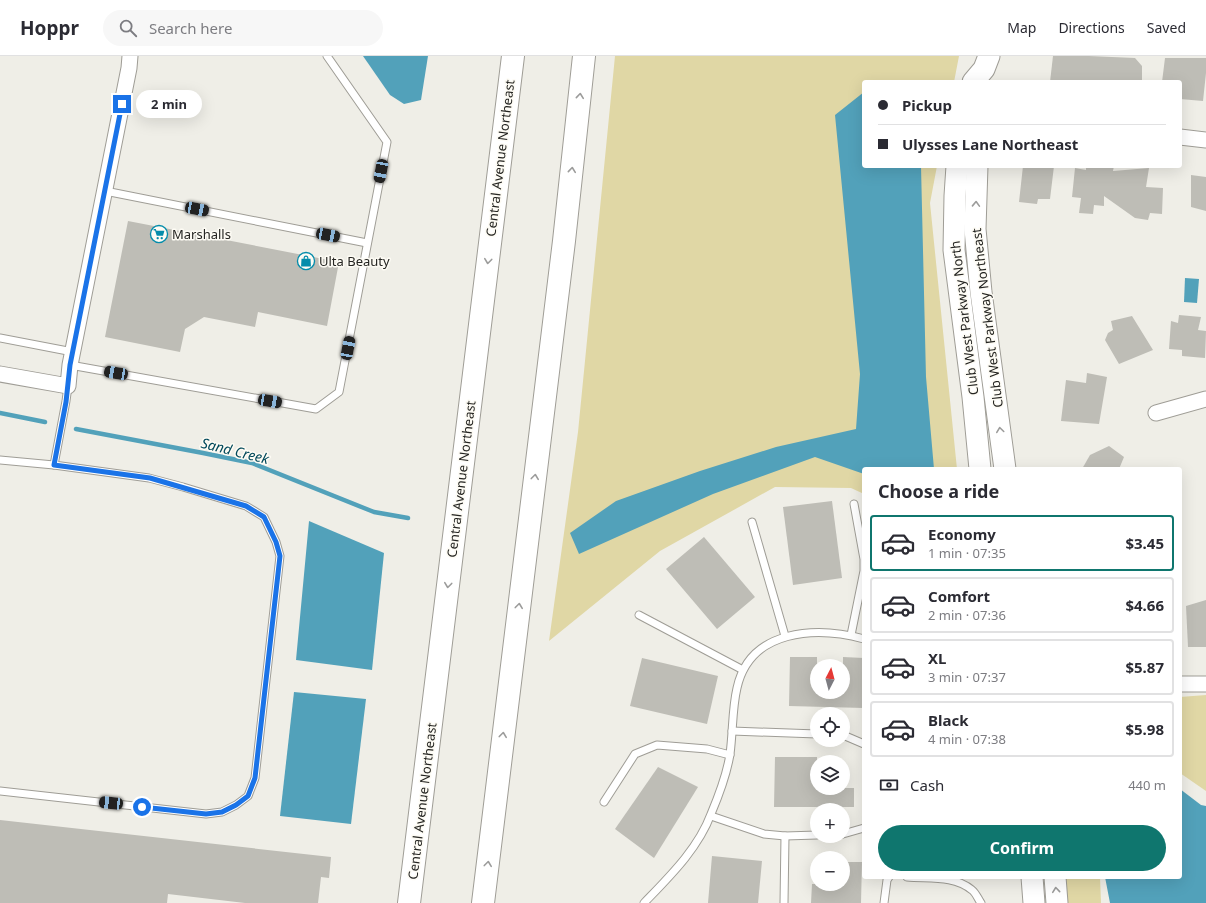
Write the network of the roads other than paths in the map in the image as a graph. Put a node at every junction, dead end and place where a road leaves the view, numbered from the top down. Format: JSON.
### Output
{"nodes":[{"id":1,"x":130,"y":56,"type":"edge"},
{"id":2,"x":326,"y":56,"type":"edge"},
{"id":3,"x":513,"y":56,"type":"edge"},
{"id":4,"x":584,"y":56,"type":"edge"},
{"id":5,"x":1182,"y":137,"type":"edge"},
{"id":6,"x":1206,"y":140,"type":"edge"},
{"id":7,"x":957,"y":168,"type":"edge"},
{"id":8,"x":978,"y":168,"type":"edge"},
{"id":9,"x":105,"y":191,"type":"junction"},
{"id":10,"x":367,"y":243,"type":"junction"},
{"id":11,"x":0,"y":338,"type":"edge"},
{"id":12,"x":72,"y":359,"type":"junction"},
{"id":13,"x":0,"y":374,"type":"edge"},
{"id":14,"x":68,"y":386,"type":"junction"},
{"id":15,"x":1206,"y":399,"type":"edge"},
{"id":16,"x":1156,"y":413,"type":"dead end"},
{"id":17,"x":0,"y":460,"type":"edge"},
{"id":18,"x":54,"y":465,"type":"junction"},
{"id":19,"x":980,"y":467,"type":"edge"},
{"id":20,"x":1005,"y":467,"type":"edge"},
{"id":21,"x":854,"y":504,"type":"dead end"},
{"id":22,"x":752,"y":522,"type":"dead end"},
{"id":23,"x":862,"y":548,"type":"edge"},
{"id":24,"x":862,"y":581,"type":"edge"},
{"id":25,"x":640,"y":615,"type":"dead end"},
{"id":26,"x":851,"y":635,"type":"junction"},
{"id":27,"x":785,"y":636,"type":"junction"},
{"id":28,"x":862,"y":638,"type":"edge"},
{"id":29,"x":743,"y":670,"type":"junction"},
{"id":30,"x":1182,"y":684,"type":"edge"},
{"id":31,"x":1206,"y":684,"type":"edge"},
{"id":32,"x":732,"y":731,"type":"junction"},
{"id":33,"x":810,"y":734,"type":"edge"},
{"id":34,"x":850,"y":738,"type":"edge"},
{"id":35,"x":862,"y":743,"type":"edge"},
{"id":36,"x":730,"y":755,"type":"junction"},
{"id":37,"x":0,"y":791,"type":"edge"},
{"id":38,"x":604,"y":802,"type":"dead end"},
{"id":39,"x":711,"y":816,"type":"junction"},
{"id":40,"x":862,"y":829,"type":"edge"},
{"id":41,"x":850,"y":832,"type":"edge"},
{"id":42,"x":810,"y":835,"type":"edge"},
{"id":43,"x":785,"y":836,"type":"junction"},
{"id":44,"x":888,"y":879,"type":"edge"},
{"id":45,"x":944,"y":879,"type":"edge"},
{"id":46,"x":1032,"y":879,"type":"edge"},
{"id":47,"x":1055,"y":879,"type":"edge"},
{"id":48,"x":409,"y":903,"type":"edge"},
{"id":49,"x":483,"y":903,"type":"edge"},
{"id":50,"x":644,"y":903,"type":"edge"},
{"id":51,"x":784,"y":903,"type":"edge"},
{"id":52,"x":884,"y":903,"type":"edge"},
{"id":53,"x":981,"y":903,"type":"edge"},
{"id":54,"x":1034,"y":903,"type":"edge"},
{"id":55,"x":1057,"y":903,"type":"edge"}],
"edges":[{"from":1,"to":9,"type":"street"},
{"from":2,"to":10,"type":"lane"},
{"from":3,"to":48,"type":"highway","name":"Central Avenue Northeast","one_way":true},
{"from":49,"to":4,"type":"highway","one_way":true},
{"from":5,"to":6,"type":"street"},
{"from":7,"to":19,"type":"street","name":"Club West Parkway North"},
{"from":20,"to":8,"type":"street","name":"Club West Parkway Northeast","one_way":true},
{"from":9,"to":10,"type":"lane"},
{"from":9,"to":12,"type":"street"},
{"from":10,"to":12,"type":"lane"},
{"from":11,"to":12,"type":"lane"},
{"from":12,"to":14,"type":"street"},
{"from":13,"to":14,"type":"street"},
{"from":14,"to":18,"type":"lane"},
{"from":15,"to":16,"type":"street"},
{"from":17,"to":18,"type":"lane"},
{"from":18,"to":37,"type":"lane"},
{"from":21,"to":23,"type":"lane"},
{"from":22,"to":27,"type":"lane"},
{"from":24,"to":26,"type":"lane"},
{"from":25,"to":29,"type":"lane"},
{"from":26,"to":27,"type":"lane"},
{"from":26,"to":28,"type":"lane"},
{"from":27,"to":29,"type":"lane"},
{"from":29,"to":32,"type":"lane"},
{"from":30,"to":31,"type":"street"},
{"from":32,"to":33,"type":"lane"},
{"from":32,"to":36,"type":"lane"},
{"from":34,"to":35,"type":"lane"},
{"from":36,"to":38,"type":"lane"},
{"from":36,"to":39,"type":"lane"},
{"from":39,"to":43,"type":"lane"},
{"from":39,"to":50,"type":"lane"},
{"from":40,"to":41,"type":"lane"},
{"from":42,"to":43,"type":"lane"},
{"from":43,"to":51,"type":"lane"},
{"from":44,"to":52,"type":"lane"},
{"from":45,"to":53,"type":"lane"},
{"from":46,"to":54,"type":"street"},
{"from":55,"to":47,"type":"street","one_way":true}]}
